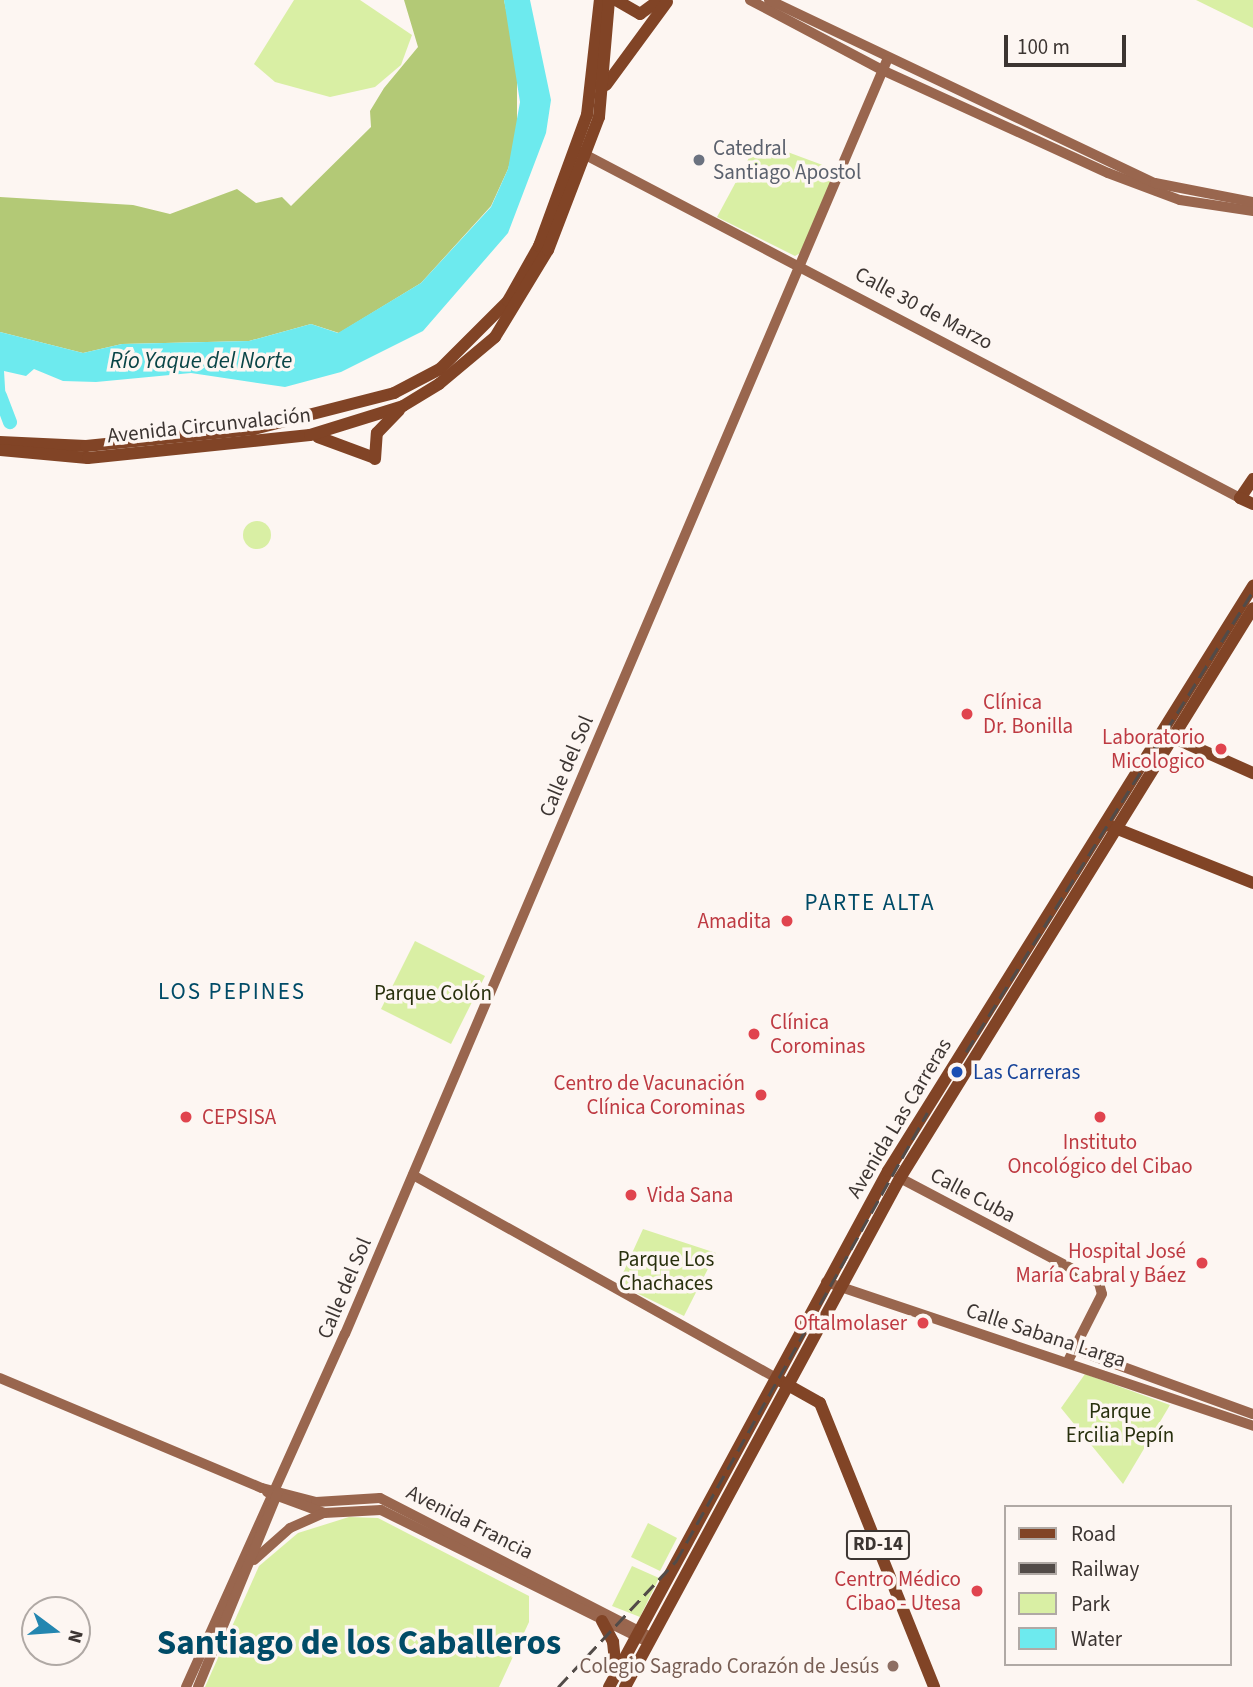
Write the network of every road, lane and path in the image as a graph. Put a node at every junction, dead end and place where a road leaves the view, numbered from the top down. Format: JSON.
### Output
{"nodes":[{"id":1,"x":600,"y":0,"type":"edge"},
{"id":2,"x":609,"y":0,"type":"edge"},
{"id":3,"x":616,"y":0,"type":"edge"},
{"id":4,"x":750,"y":0,"type":"edge"},
{"id":5,"x":769,"y":0,"type":"edge"},
{"id":6,"x":663,"y":1,"type":"edge"},
{"id":7,"x":884,"y":65,"type":"junction"},
{"id":8,"x":606,"y":86,"type":"junction"},
{"id":9,"x":583,"y":153,"type":"junction"},
{"id":10,"x":1253,"y":202,"type":"edge"},
{"id":11,"x":1253,"y":211,"type":"edge"},
{"id":12,"x":800,"y":263,"type":"junction"},
{"id":13,"x":394,"y":393,"type":"junction"},
{"id":14,"x":403,"y":406,"type":"junction"},
{"id":15,"x":301,"y":420,"type":"junction"},
{"id":16,"x":352,"y":424,"type":"junction"},
{"id":17,"x":310,"y":435,"type":"junction"},
{"id":18,"x":0,"y":442,"type":"edge"},
{"id":19,"x":0,"y":450,"type":"edge"},
{"id":20,"x":1253,"y":479,"type":"edge"},
{"id":21,"x":1240,"y":498,"type":"junction"},
{"id":22,"x":1253,"y":505,"type":"edge"},
{"id":23,"x":1253,"y":586,"type":"edge"},
{"id":24,"x":1253,"y":608,"type":"edge"},
{"id":25,"x":1172,"y":737,"type":"junction"},
{"id":26,"x":1253,"y":773,"type":"edge"},
{"id":27,"x":1109,"y":826,"type":"junction"},
{"id":28,"x":1253,"y":883,"type":"edge"},
{"id":29,"x":413,"y":1175,"type":"junction"},
{"id":30,"x":900,"y":1178,"type":"junction"},
{"id":31,"x":826,"y":1282,"type":"junction"},
{"id":32,"x":839,"y":1286,"type":"junction"},
{"id":33,"x":1074,"y":1349,"type":"junction"},
{"id":34,"x":1068,"y":1361,"type":"junction"},
{"id":35,"x":0,"y":1378,"type":"edge"},
{"id":36,"x":779,"y":1380,"type":"junction"},
{"id":37,"x":1253,"y":1414,"type":"edge"},
{"id":38,"x":1253,"y":1426,"type":"edge"},
{"id":39,"x":272,"y":1492,"type":"junction"},
{"id":40,"x":324,"y":1513,"type":"junction"},
{"id":41,"x":248,"y":1567,"type":"junction"},
{"id":42,"x":602,"y":1621,"type":"junction"},
{"id":43,"x":643,"y":1636,"type":"junction"},
{"id":44,"x":616,"y":1673,"type":"junction"},
{"id":45,"x":186,"y":1687,"type":"edge"},
{"id":46,"x":198,"y":1687,"type":"edge"},
{"id":47,"x":609,"y":1687,"type":"edge"},
{"id":48,"x":625,"y":1687,"type":"edge"},
{"id":49,"x":934,"y":1687,"type":"edge"}],
"edges":[{"from":1,"to":9,"type":"main road","name":"Avenida Circunvalación"},
{"from":2,"to":8,"type":"main road","name":"Avenida Circunvalación"},
{"from":3,"to":6,"type":"main road"},
{"from":4,"to":7,"type":"main road"},
{"from":5,"to":7,"type":"main road"},
{"from":6,"to":8,"type":"main road"},
{"from":7,"to":10,"type":"main road"},
{"from":7,"to":11,"type":"main road"},
{"from":7,"to":12,"type":"main road","name":"Calle del Sol"},
{"from":8,"to":9,"type":"main road","name":"Avenida Circunvalación"},
{"from":9,"to":12,"type":"main road","name":"Calle 30 de Marzo"},
{"from":9,"to":13,"type":"main road","name":"Avenida Circunvalación"},
{"from":9,"to":14,"type":"main road","name":"Avenida Circunvalación"},
{"from":12,"to":21,"type":"main road","name":"Calle 30 de Marzo"},
{"from":12,"to":29,"type":"main road","name":"Calle del Sol"},
{"from":13,"to":15,"type":"main road","name":"Avenida Circunvalación"},
{"from":13,"to":16,"type":"main road"},
{"from":14,"to":16,"type":"main road","name":"Avenida Circunvalación"},
{"from":14,"to":17,"type":"main road"},
{"from":15,"to":16,"type":"main road"},
{"from":15,"to":18,"type":"main road","name":"Avenida Circunvalación"},
{"from":16,"to":17,"type":"main road","name":"Avenida Circunvalación"},
{"from":17,"to":19,"type":"main road","name":"Avenida Circunvalación"},
{"from":20,"to":21,"type":"main road"},
{"from":21,"to":22,"type":"main road","name":"Calle 30 de Marzo"},
{"from":23,"to":27,"type":"main road","name":"Avenida Las Carreras"},
{"from":24,"to":25,"type":"main road","name":"Avenida Las Carreras"},
{"from":25,"to":26,"type":"main road"},
{"from":25,"to":27,"type":"main road","name":"Avenida Las Carreras"},
{"from":27,"to":28,"type":"main road"},
{"from":27,"to":30,"type":"main road","name":"Avenida Las Carreras"},
{"from":27,"to":31,"type":"main road","name":"Avenida Las Carreras"},
{"from":29,"to":36,"type":"main road"},
{"from":29,"to":39,"type":"main road","name":"Calle del Sol"},
{"from":30,"to":32,"type":"main road","name":"Avenida Las Carreras"},
{"from":30,"to":33,"type":"main road","name":"Calle Cuba"},
{"from":31,"to":32,"type":"main road","name":"Calle Sabana Larga"},
{"from":31,"to":36,"type":"main road","name":"Avenida Las Carreras"},
{"from":32,"to":34,"type":"main road","name":"Calle Sabana Larga"},
{"from":32,"to":36,"type":"main road","name":"Avenida Las Carreras"},
{"from":33,"to":34,"type":"main road","name":"Calle Cuba"},
{"from":33,"to":37,"type":"main road","name":"Calle Sabana Larga"},
{"from":34,"to":38,"type":"main road","name":"Calle Sabana Larga"},
{"from":35,"to":39,"type":"main road","name":"Avenida Francia"},
{"from":36,"to":43,"type":"main road","name":"Avenida Las Carreras"},
{"from":36,"to":49,"type":"main road","number":"RD-14"},
{"from":39,"to":40,"type":"main road","name":"Avenida Francia"},
{"from":39,"to":41,"type":"main road","name":"Calle del Sol"},
{"from":39,"to":43,"type":"main road","name":"Avenida Francia"},
{"from":39,"to":45,"type":"main road","name":"Calle del Sol"},
{"from":40,"to":41,"type":"main road"},
{"from":40,"to":42,"type":"main road","name":"Avenida Francia"},
{"from":41,"to":46,"type":"main road","name":"Calle del Sol"},
{"from":42,"to":43,"type":"main road","name":"Avenida Francia"},
{"from":42,"to":44,"type":"main road"},
{"from":43,"to":44,"type":"main road","name":"Avenida Las Carreras"},
{"from":43,"to":48,"type":"main road","name":"Avenida Las Carreras"},
{"from":44,"to":47,"type":"main road","name":"Avenida Las Carreras"}]}
